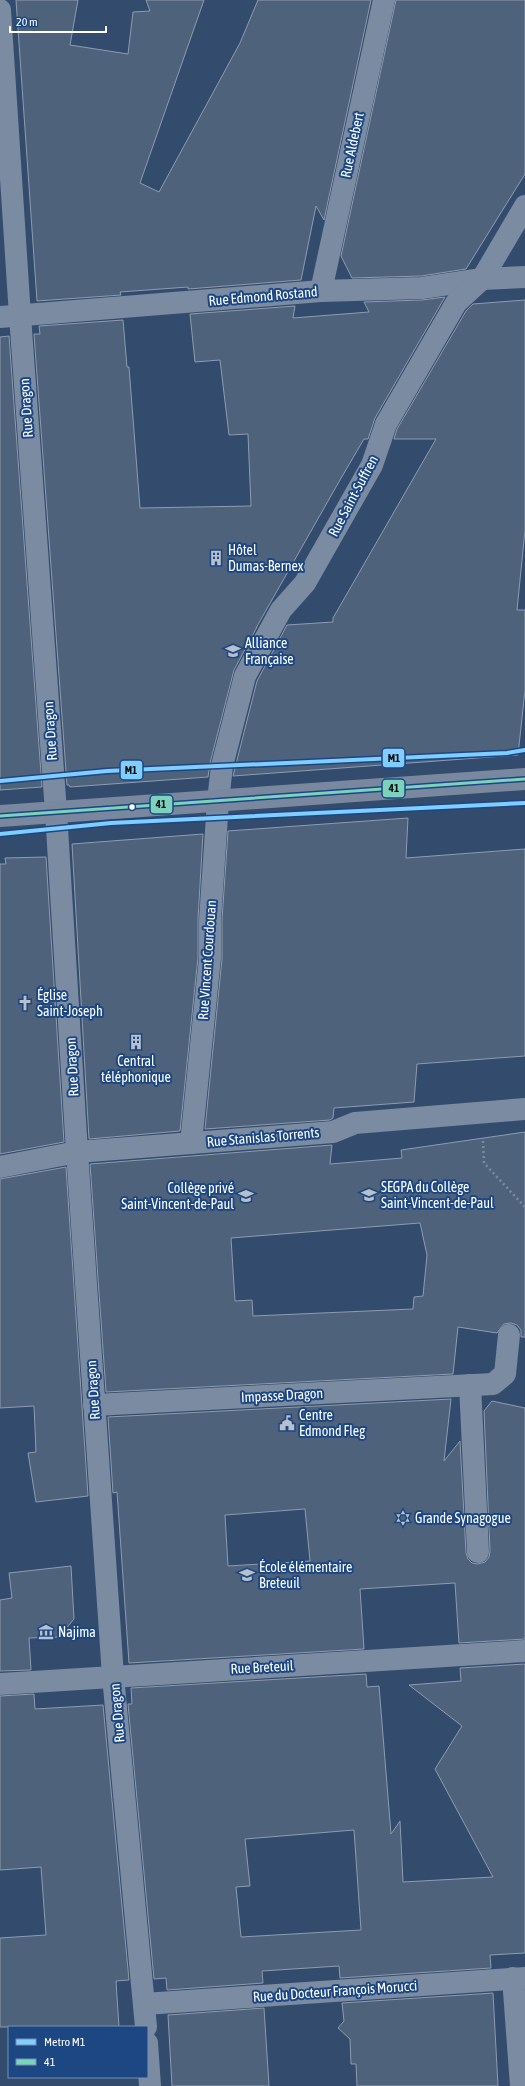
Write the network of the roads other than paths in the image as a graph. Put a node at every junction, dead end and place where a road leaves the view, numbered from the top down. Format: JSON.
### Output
{"nodes":[{"id":1,"x":384,"y":0,"type":"edge"},
{"id":2,"x":0,"y":10,"type":"edge"},
{"id":3,"x":525,"y":206,"type":"edge"},
{"id":4,"x":525,"y":277,"type":"edge"},
{"id":5,"x":482,"y":280,"type":"junction"},
{"id":6,"x":321,"y":291,"type":"junction"},
{"id":7,"x":10,"y":317,"type":"edge"},
{"id":8,"x":525,"y":779,"type":"edge"},
{"id":9,"x":218,"y":801,"type":"junction"},
{"id":10,"x":56,"y":812,"type":"junction"},
{"id":11,"x":0,"y":816,"type":"edge"},
{"id":12,"x":525,"y":1109,"type":"edge"},
{"id":13,"x":191,"y":1143,"type":"junction"},
{"id":14,"x":77,"y":1152,"type":"junction"},
{"id":15,"x":0,"y":1167,"type":"edge"},
{"id":16,"x":509,"y":1335,"type":"dead end"},
{"id":17,"x":470,"y":1385,"type":"junction"},
{"id":18,"x":94,"y":1405,"type":"junction"},
{"id":19,"x":478,"y":1552,"type":"dead end"},
{"id":20,"x":525,"y":1651,"type":"edge"},
{"id":21,"x":113,"y":1676,"type":"junction"},
{"id":22,"x":0,"y":1684,"type":"edge"},
{"id":23,"x":519,"y":1978,"type":"edge"},
{"id":24,"x":144,"y":2004,"type":"junction"},
{"id":25,"x":146,"y":2026,"type":"edge"},
{"id":26,"x":148,"y":2057,"type":"edge"},
{"id":27,"x":150,"y":2086,"type":"edge"},
{"id":28,"x":521,"y":2086,"type":"edge"}],
"edges":[{"from":1,"to":6,"type":"street","name":"Rue Aldebert"},
{"from":2,"to":7,"type":"street","name":"Rue Dragon"},
{"from":3,"to":5,"type":"street","name":"Rue Saint-Suffren"},
{"from":4,"to":5,"type":"street","name":"Rue Edmond Rostand"},
{"from":5,"to":6,"type":"street","name":"Rue Edmond Rostand"},
{"from":5,"to":9,"type":"street","name":"Rue Saint-Suffren"},
{"from":6,"to":7,"type":"street","name":"Rue Edmond Rostand"},
{"from":7,"to":10,"type":"street","name":"Rue Dragon"},
{"from":8,"to":9,"type":"main road"},
{"from":9,"to":10,"type":"main road"},
{"from":9,"to":13,"type":"street","name":"Rue Vincent Courdouan"},
{"from":10,"to":11,"type":"main road"},
{"from":10,"to":14,"type":"street","name":"Rue Dragon"},
{"from":12,"to":13,"type":"street","name":"Rue Stanislas Torrents"},
{"from":13,"to":14,"type":"street","name":"Rue Stanislas Torrents"},
{"from":14,"to":15,"type":"street","name":"Rue Stanislas Torrents"},
{"from":14,"to":18,"type":"street","name":"Rue Dragon"},
{"from":16,"to":17,"type":"street","name":"Impasse Dragon"},
{"from":17,"to":18,"type":"street","name":"Impasse Dragon"},
{"from":17,"to":19,"type":"street"},
{"from":18,"to":21,"type":"street","name":"Rue Dragon"},
{"from":20,"to":21,"type":"street","name":"Rue Breteuil"},
{"from":21,"to":22,"type":"street","name":"Rue Breteuil"},
{"from":21,"to":24,"type":"street","name":"Rue Dragon"},
{"from":23,"to":24,"type":"street","name":"Rue du Docteur François Morucci"},
{"from":23,"to":28,"type":"street"},
{"from":24,"to":25,"type":"street","name":"Rue Dragon"},
{"from":26,"to":27,"type":"street"}]}
